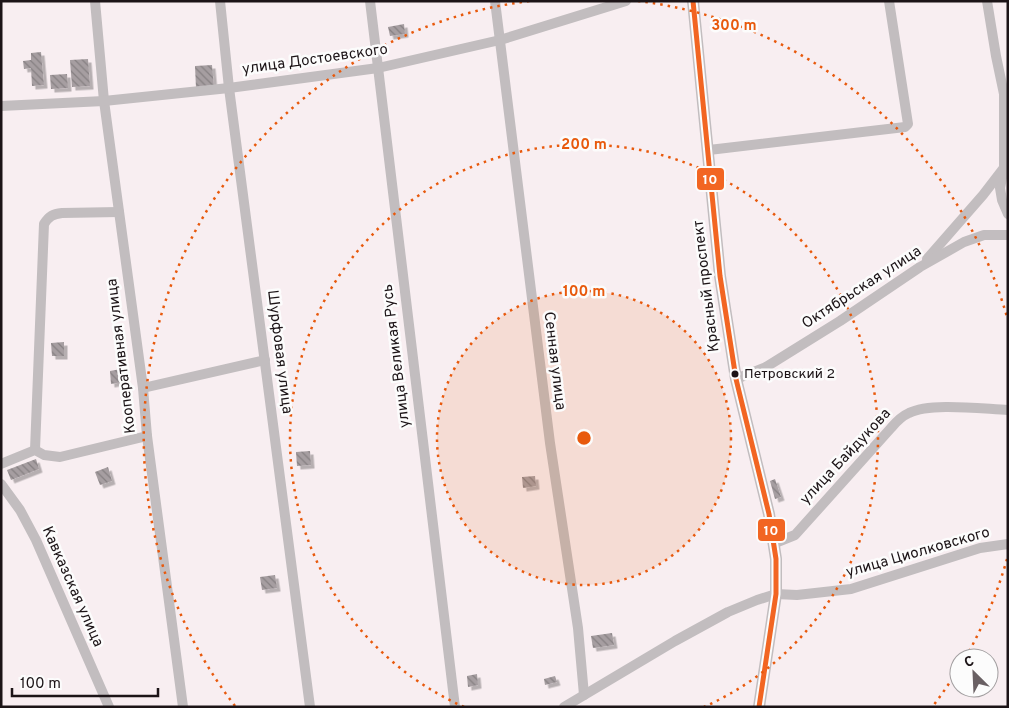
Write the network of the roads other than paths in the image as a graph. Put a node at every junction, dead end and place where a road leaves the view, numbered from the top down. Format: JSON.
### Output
{"nodes":[{"id":1,"x":95,"y":1,"type":"edge"},
{"id":2,"x":220,"y":1,"type":"edge"},
{"id":3,"x":370,"y":1,"type":"edge"},
{"id":4,"x":495,"y":1,"type":"edge"},
{"id":5,"x":626,"y":1,"type":"edge"},
{"id":6,"x":693,"y":1,"type":"edge"},
{"id":7,"x":889,"y":1,"type":"edge"},
{"id":8,"x":987,"y":1,"type":"edge"},
{"id":9,"x":500,"y":40,"type":"junction"},
{"id":10,"x":378,"y":68,"type":"junction"},
{"id":11,"x":229,"y":88,"type":"junction"},
{"id":12,"x":104,"y":101,"type":"junction"},
{"id":13,"x":1,"y":106,"type":"edge"},
{"id":14,"x":709,"y":150,"type":"junction"},
{"id":15,"x":1006,"y":165,"type":"edge"},
{"id":16,"x":119,"y":212,"type":"junction"},
{"id":17,"x":1008,"y":214,"type":"edge"},
{"id":18,"x":1008,"y":235,"type":"edge"},
{"id":19,"x":920,"y":266,"type":"junction"},
{"id":20,"x":265,"y":360,"type":"junction"},
{"id":21,"x":736,"y":379,"type":"junction"},
{"id":22,"x":143,"y":388,"type":"junction"},
{"id":23,"x":1008,"y":410,"type":"edge"},
{"id":24,"x":147,"y":436,"type":"junction"},
{"id":25,"x":35,"y":450,"type":"junction"},
{"id":26,"x":1,"y":464,"type":"edge"},
{"id":27,"x":1,"y":484,"type":"edge"},
{"id":28,"x":774,"y":543,"type":"junction"},
{"id":29,"x":1008,"y":544,"type":"edge"},
{"id":30,"x":776,"y":594,"type":"junction"},
{"id":31,"x":584,"y":695,"type":"junction"},
{"id":32,"x":109,"y":707,"type":"edge"},
{"id":33,"x":183,"y":707,"type":"edge"},
{"id":34,"x":310,"y":707,"type":"edge"},
{"id":35,"x":455,"y":707,"type":"edge"},
{"id":36,"x":564,"y":707,"type":"edge"},
{"id":37,"x":759,"y":707,"type":"edge"}],
"edges":[{"from":1,"to":12,"type":"street","name":"Кооперативная улица"},
{"from":2,"to":11,"type":"street","name":"Шурфовая улица"},
{"from":3,"to":10,"type":"street","name":"улица Великая Русь"},
{"from":4,"to":9,"type":"street","name":"Сенная улица"},
{"from":5,"to":9,"type":"street","name":"улица Достоевского"},
{"from":6,"to":14,"type":"street","name":"Красный проспект"},
{"from":7,"to":14,"type":"street"},
{"from":8,"to":15,"type":"street"},
{"from":9,"to":10,"type":"street","name":"улица Достоевского"},
{"from":9,"to":31,"type":"street","name":"Сенная улица"},
{"from":10,"to":11,"type":"street","name":"улица Достоевского"},
{"from":10,"to":35,"type":"street","name":"улица Великая Русь"},
{"from":11,"to":12,"type":"street","name":"улица Достоевского"},
{"from":11,"to":20,"type":"street","name":"Шурфовая улица"},
{"from":12,"to":13,"type":"street","name":"улица Достоевского"},
{"from":12,"to":16,"type":"street","name":"Кооперативная улица"},
{"from":14,"to":21,"type":"street","name":"Красный проспект"},
{"from":15,"to":17,"type":"street"},
{"from":15,"to":19,"type":"street"},
{"from":16,"to":22,"type":"street","name":"Кооперативная улица"},
{"from":16,"to":25,"type":"street"},
{"from":18,"to":19,"type":"street","name":"Октябрьская улица"},
{"from":19,"to":21,"type":"street","name":"Октябрьская улица"},
{"from":20,"to":22,"type":"street"},
{"from":20,"to":34,"type":"street","name":"Шурфовая улица"},
{"from":21,"to":28,"type":"street","name":"Красный проспект"},
{"from":22,"to":24,"type":"street","name":"Кооперативная улица"},
{"from":23,"to":28,"type":"street","name":"улица Байдукова"},
{"from":24,"to":25,"type":"street"},
{"from":24,"to":33,"type":"street","name":"Кооперативная улица"},
{"from":25,"to":26,"type":"street"},
{"from":27,"to":32,"type":"street","name":"Кавказская улица"},
{"from":28,"to":30,"type":"street","name":"Красный проспект"},
{"from":29,"to":30,"type":"street","name":"улица Циолковского"},
{"from":30,"to":31,"type":"street"},
{"from":30,"to":37,"type":"street","name":"Красный проспект"},
{"from":31,"to":36,"type":"street"}]}
